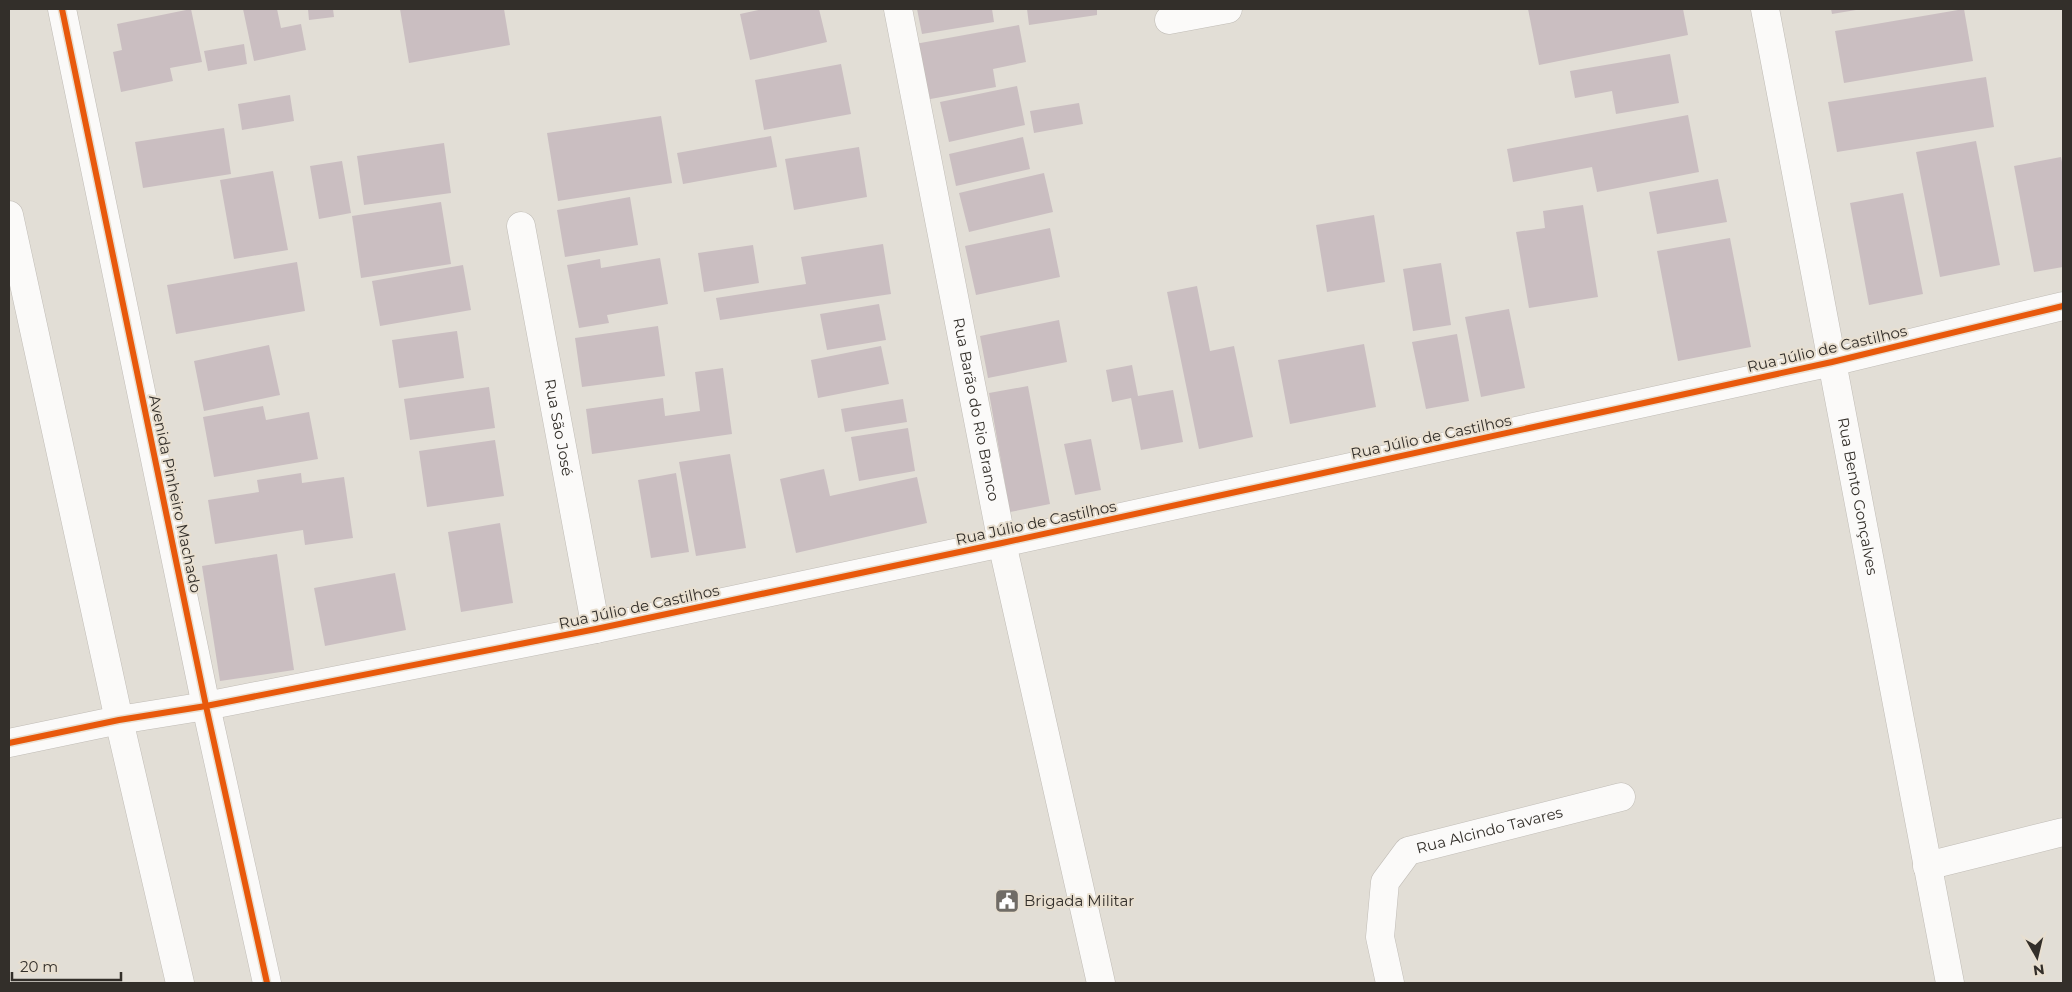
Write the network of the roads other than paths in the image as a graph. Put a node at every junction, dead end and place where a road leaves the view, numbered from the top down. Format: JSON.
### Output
{"nodes":[{"id":1,"x":62,"y":9,"type":"edge"},
{"id":2,"x":898,"y":9,"type":"edge"},
{"id":3,"x":1228,"y":9,"type":"edge"},
{"id":4,"x":1765,"y":9,"type":"edge"},
{"id":5,"x":1169,"y":20,"type":"dead end"},
{"id":6,"x":9,"y":215,"type":"edge"},
{"id":7,"x":521,"y":226,"type":"dead end"},
{"id":8,"x":2063,"y":306,"type":"edge"},
{"id":9,"x":1832,"y":362,"type":"junction"},
{"id":10,"x":1002,"y":543,"type":"junction"},
{"id":11,"x":596,"y":629,"type":"junction"},
{"id":12,"x":206,"y":706,"type":"junction"},
{"id":13,"x":119,"y":720,"type":"junction"},
{"id":14,"x":9,"y":743,"type":"edge"},
{"id":15,"x":1621,"y":797,"type":"dead end"},
{"id":16,"x":2063,"y":832,"type":"edge"},
{"id":17,"x":1927,"y":866,"type":"junction"},
{"id":18,"x":180,"y":983,"type":"edge"},
{"id":19,"x":267,"y":983,"type":"edge"},
{"id":20,"x":1101,"y":983,"type":"edge"},
{"id":21,"x":1390,"y":983,"type":"edge"},
{"id":22,"x":1950,"y":983,"type":"edge"}],
"edges":[{"from":1,"to":12,"type":"street","name":"Avenida Pinheiro Machado"},
{"from":2,"to":10,"type":"street","name":"Rua Barão do Rio Branco"},
{"from":3,"to":5,"type":"street"},
{"from":4,"to":9,"type":"street","name":"Rua Bento Gonçalves"},
{"from":6,"to":13,"type":"street"},
{"from":7,"to":11,"type":"street","name":"Rua São José"},
{"from":8,"to":9,"type":"street","name":"Rua Júlio de Castilhos"},
{"from":9,"to":10,"type":"street","name":"Rua Júlio de Castilhos"},
{"from":9,"to":17,"type":"street","name":"Rua Bento Gonçalves"},
{"from":10,"to":11,"type":"street","name":"Rua Júlio de Castilhos"},
{"from":10,"to":20,"type":"street","name":"Rua Barão do Rio Branco"},
{"from":11,"to":12,"type":"street","name":"Rua Júlio de Castilhos"},
{"from":12,"to":13,"type":"street","name":"Rua Júlio de Castilhos"},
{"from":12,"to":19,"type":"street","name":"Avenida Pinheiro Machado"},
{"from":13,"to":14,"type":"street","name":"Rua Júlio de Castilhos"},
{"from":13,"to":18,"type":"street"},
{"from":15,"to":21,"type":"street","name":"Rua Alcindo Tavares"},
{"from":16,"to":17,"type":"street"},
{"from":17,"to":22,"type":"street","name":"Rua Bento Gonçalves"}]}
